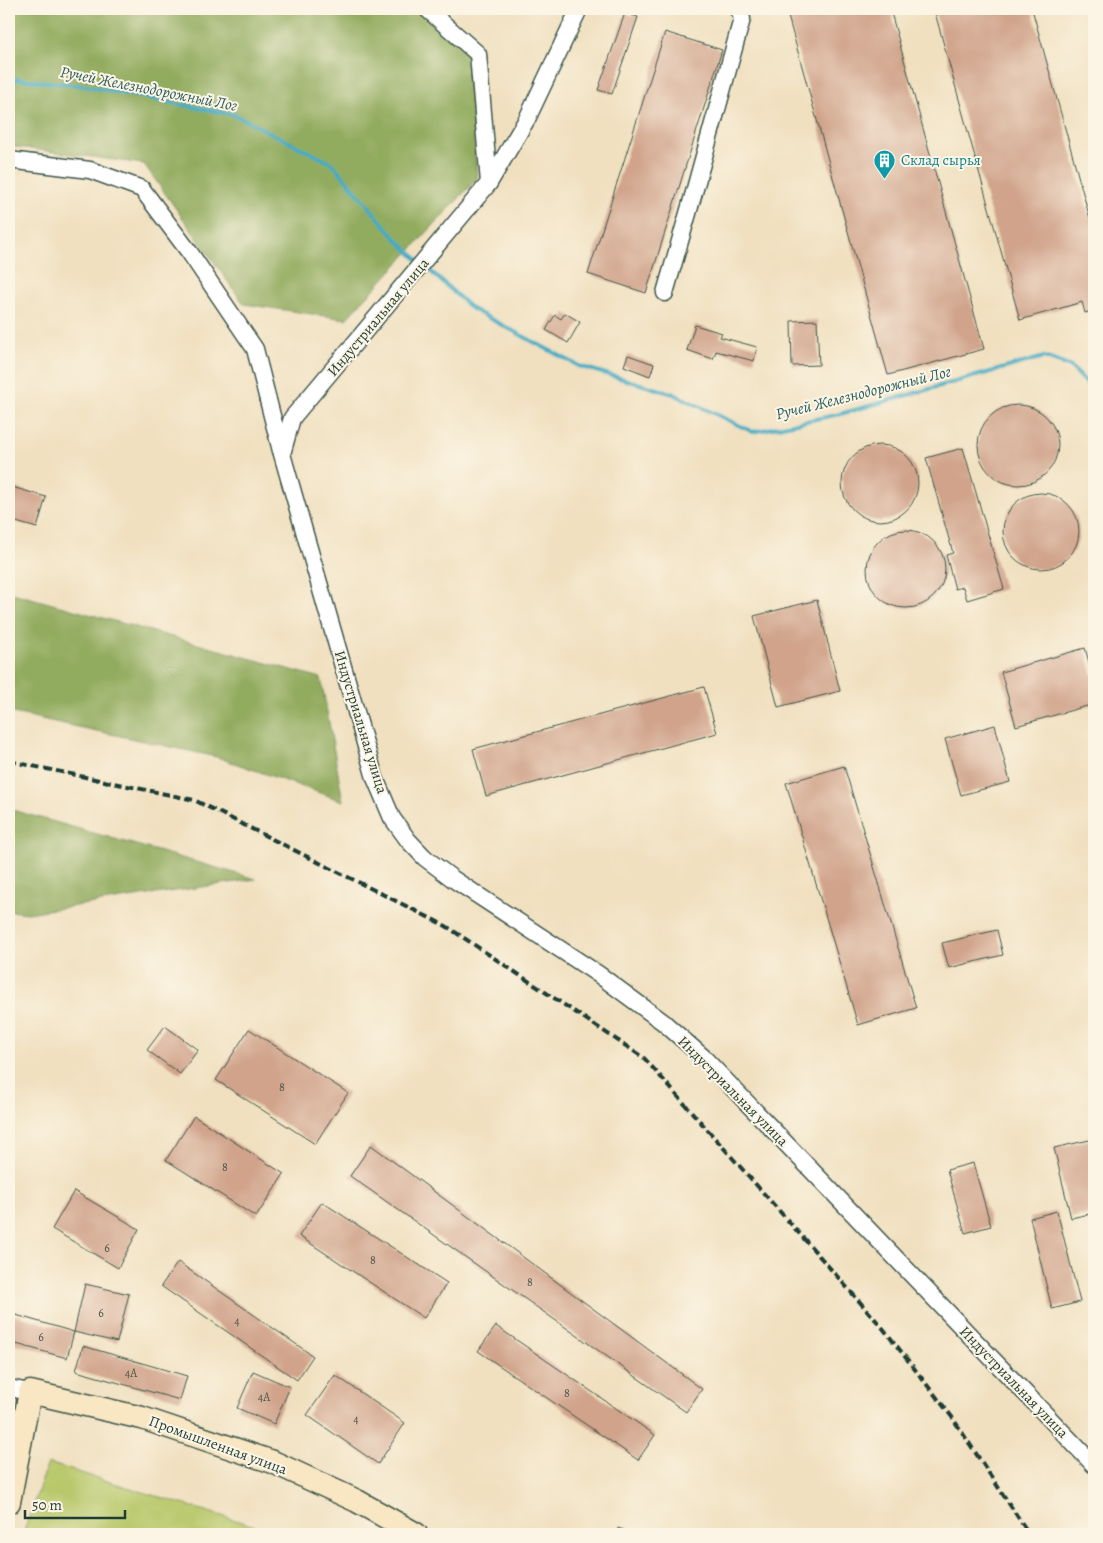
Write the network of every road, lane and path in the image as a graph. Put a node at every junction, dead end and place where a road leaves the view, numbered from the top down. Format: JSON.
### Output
{"nodes":[{"id":1,"x":427,"y":9,"type":"edge"},
{"id":2,"x":579,"y":9,"type":"edge"},
{"id":3,"x":739,"y":9,"type":"edge"},
{"id":4,"x":9,"y":160,"type":"edge"},
{"id":5,"x":489,"y":183,"type":"junction"},
{"id":6,"x":665,"y":293,"type":"dead end"},
{"id":7,"x":282,"y":454,"type":"junction"},
{"id":8,"x":19,"y":1390,"type":"edge"},
{"id":9,"x":1094,"y":1465,"type":"edge"},
{"id":10,"x":9,"y":1502,"type":"edge"},
{"id":11,"x":416,"y":1534,"type":"edge"}],
"edges":[{"from":1,"to":5,"type":"street"},
{"from":2,"to":5,"type":"street","name":"Индустриальная улица"},
{"from":3,"to":6,"type":"street"},
{"from":4,"to":7,"type":"street"},
{"from":5,"to":7,"type":"street","name":"Индустриальная улица"},
{"from":7,"to":9,"type":"street","name":"Индустриальная улица"},
{"from":8,"to":10,"type":"main road"},
{"from":8,"to":11,"type":"main road","name":"Промышленная улица"}]}
